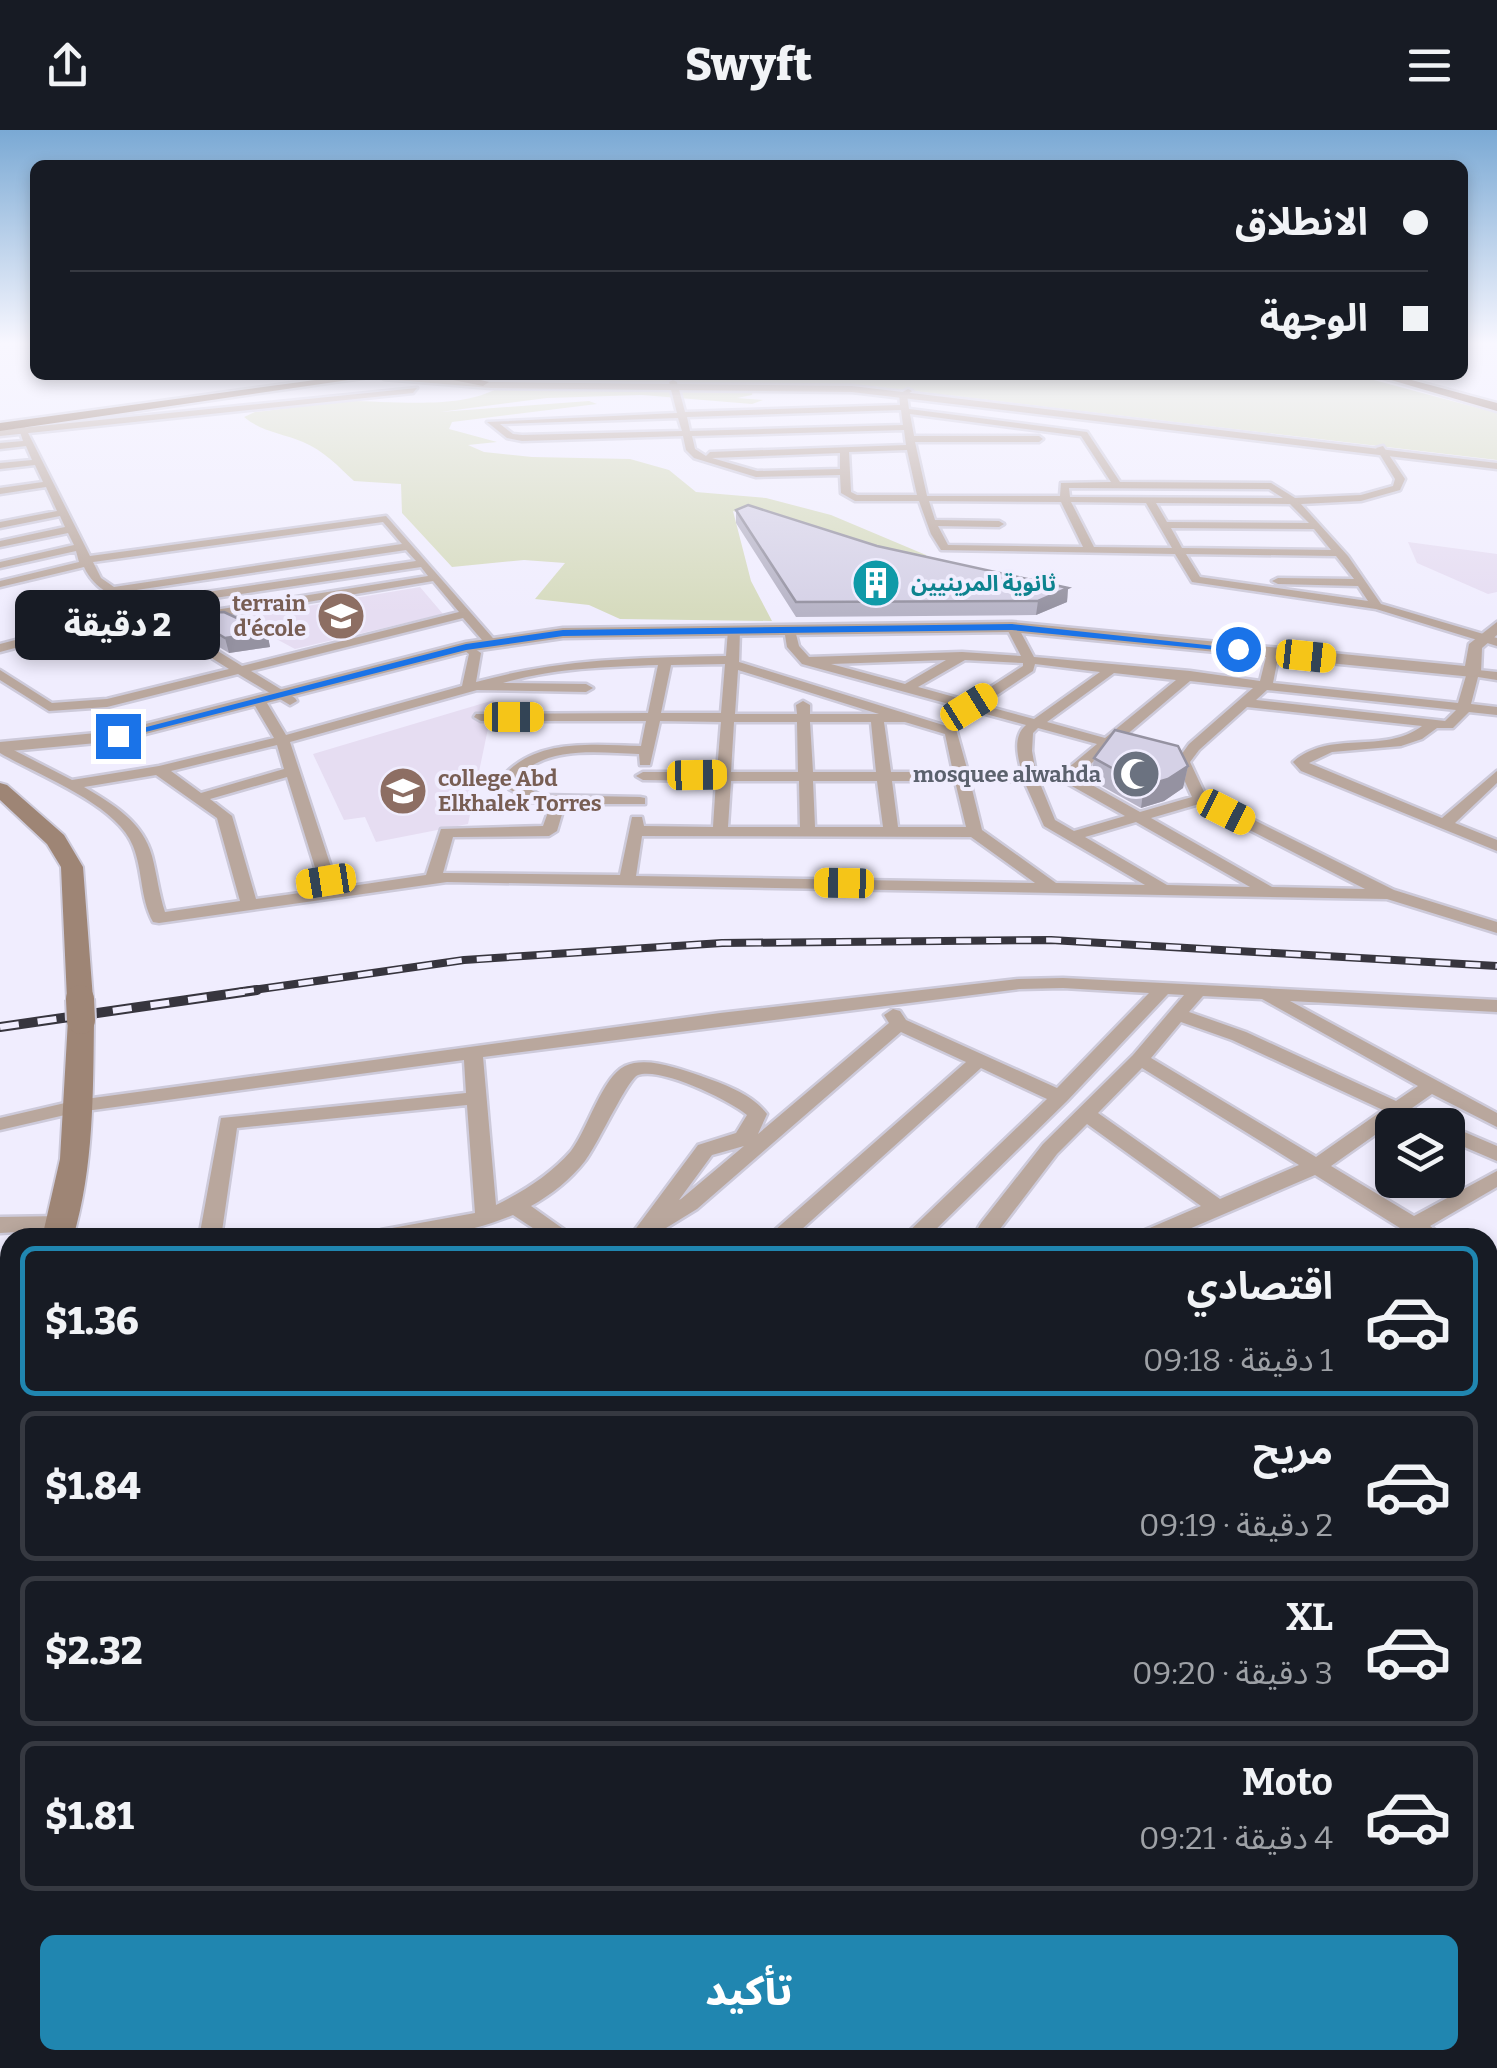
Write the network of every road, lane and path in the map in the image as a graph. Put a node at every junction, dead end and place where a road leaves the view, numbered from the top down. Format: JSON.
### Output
{"nodes":[{"id":1,"x":7,"y":433,"type":"edge"},
{"id":2,"x":71,"y":433,"type":"edge"},
{"id":3,"x":74,"y":433,"type":"edge"},
{"id":4,"x":506,"y":433,"type":"edge"},
{"id":5,"x":910,"y":433,"type":"edge"},
{"id":6,"x":1079,"y":433,"type":"edge"},
{"id":7,"x":1240,"y":433,"type":"edge"},
{"id":8,"x":687,"y":434,"type":"junction"},
{"id":9,"x":911,"y":438,"type":"junction"},
{"id":10,"x":1090,"y":440,"type":"junction"},
{"id":11,"x":28,"y":443,"type":"junction"},
{"id":12,"x":0,"y":446,"type":"edge"},
{"id":13,"x":844,"y":450,"type":"junction"},
{"id":14,"x":1380,"y":451,"type":"junction"},
{"id":15,"x":698,"y":456,"type":"junction"},
{"id":16,"x":0,"y":457,"type":"edge"},
{"id":17,"x":1497,"y":464,"type":"edge"},
{"id":18,"x":0,"y":466,"type":"edge"},
{"id":19,"x":843,"y":472,"type":"junction"},
{"id":20,"x":1116,"y":483,"type":"junction"},
{"id":21,"x":48,"y":484,"type":"junction"},
{"id":22,"x":0,"y":490,"type":"edge"},
{"id":23,"x":924,"y":498,"type":"junction"},
{"id":24,"x":990,"y":499,"type":"junction"},
{"id":25,"x":1065,"y":500,"type":"junction"},
{"id":26,"x":1149,"y":500,"type":"junction"},
{"id":27,"x":1292,"y":501,"type":"junction"},
{"id":28,"x":62,"y":512,"type":"junction"},
{"id":29,"x":933,"y":523,"type":"junction"},
{"id":30,"x":998,"y":524,"type":"junction"},
{"id":31,"x":1162,"y":524,"type":"junction"},
{"id":32,"x":0,"y":525,"type":"edge"},
{"id":33,"x":1316,"y":526,"type":"junction"},
{"id":34,"x":70,"y":529,"type":"junction"},
{"id":35,"x":292,"y":531,"type":"junction"},
{"id":36,"x":0,"y":544,"type":"edge"},
{"id":37,"x":184,"y":546,"type":"junction"},
{"id":38,"x":409,"y":546,"type":"junction"},
{"id":39,"x":1008,"y":550,"type":"junction"},
{"id":40,"x":1090,"y":550,"type":"junction"},
{"id":41,"x":1176,"y":552,"type":"junction"},
{"id":42,"x":1337,"y":554,"type":"junction"},
{"id":43,"x":83,"y":557,"type":"junction"},
{"id":44,"x":310,"y":561,"type":"junction"},
{"id":45,"x":422,"y":563,"type":"junction"},
{"id":46,"x":0,"y":565,"type":"edge"},
{"id":47,"x":201,"y":577,"type":"junction"},
{"id":48,"x":434,"y":578,"type":"junction"},
{"id":49,"x":1196,"y":580,"type":"junction"},
{"id":50,"x":1363,"y":582,"type":"junction"},
{"id":51,"x":0,"y":584,"type":"edge"},
{"id":52,"x":108,"y":591,"type":"junction"},
{"id":53,"x":1377,"y":606,"type":"junction"},
{"id":54,"x":138,"y":608,"type":"junction"},
{"id":55,"x":464,"y":614,"type":"junction"},
{"id":56,"x":162,"y":622,"type":"junction"},
{"id":57,"x":1012,"y":627,"type":"junction"},
{"id":58,"x":1497,"y":627,"type":"edge"},
{"id":59,"x":790,"y":629,"type":"junction"},
{"id":60,"x":734,"y":630,"type":"junction"},
{"id":61,"x":598,"y":631,"type":"junction"},
{"id":62,"x":1489,"y":640,"type":"edge"},
{"id":63,"x":0,"y":648,"type":"edge"},
{"id":64,"x":478,"y":648,"type":"junction"},
{"id":65,"x":1272,"y":652,"type":"junction"},
{"id":66,"x":962,"y":656,"type":"junction"},
{"id":67,"x":806,"y":660,"type":"junction"},
{"id":68,"x":1029,"y":660,"type":"junction"},
{"id":69,"x":664,"y":661,"type":"junction"},
{"id":70,"x":592,"y":662,"type":"junction"},
{"id":71,"x":734,"y":662,"type":"junction"},
{"id":72,"x":1112,"y":668,"type":"junction"},
{"id":73,"x":242,"y":670,"type":"junction"},
{"id":74,"x":1472,"y":672,"type":"junction"},
{"id":75,"x":0,"y":674,"type":"edge"},
{"id":76,"x":1190,"y":675,"type":"junction"},
{"id":77,"x":1497,"y":676,"type":"edge"},
{"id":78,"x":1266,"y":684,"type":"junction"},
{"id":79,"x":468,"y":686,"type":"junction"},
{"id":80,"x":586,"y":688,"type":"junction"},
{"id":81,"x":800,"y":688,"type":"junction"},
{"id":82,"x":906,"y":688,"type":"junction"},
{"id":83,"x":285,"y":698,"type":"junction"},
{"id":84,"x":1246,"y":702,"type":"junction"},
{"id":85,"x":261,"y":704,"type":"junction"},
{"id":86,"x":969,"y":707,"type":"junction"},
{"id":87,"x":1461,"y":710,"type":"junction"},
{"id":88,"x":1497,"y":711,"type":"edge"},
{"id":89,"x":481,"y":717,"type":"dead end"},
{"id":90,"x":580,"y":718,"type":"junction"},
{"id":91,"x":654,"y":718,"type":"junction"},
{"id":92,"x":728,"y":718,"type":"junction"},
{"id":93,"x":804,"y":718,"type":"junction"},
{"id":94,"x":877,"y":718,"type":"junction"},
{"id":95,"x":911,"y":718,"type":"junction"},
{"id":96,"x":1497,"y":723,"type":"edge"},
{"id":97,"x":1038,"y":724,"type":"junction"},
{"id":98,"x":1432,"y":725,"type":"junction"},
{"id":99,"x":282,"y":740,"type":"junction"},
{"id":100,"x":1105,"y":742,"type":"junction"},
{"id":101,"x":573,"y":750,"type":"junction"},
{"id":102,"x":647,"y":750,"type":"junction"},
{"id":103,"x":3,"y":752,"type":"edge"},
{"id":104,"x":1168,"y":759,"type":"junction"},
{"id":105,"x":159,"y":770,"type":"junction"},
{"id":106,"x":293,"y":771,"type":"junction"},
{"id":107,"x":724,"y":775,"type":"junction"},
{"id":108,"x":1497,"y":775,"type":"edge"},
{"id":109,"x":643,"y":776,"type":"junction"},
{"id":110,"x":804,"y":776,"type":"junction"},
{"id":111,"x":883,"y":776,"type":"junction"},
{"id":112,"x":963,"y":777,"type":"junction"},
{"id":113,"x":1031,"y":777,"type":"junction"},
{"id":114,"x":1066,"y":777,"type":"junction"},
{"id":115,"x":71,"y":785,"type":"junction"},
{"id":116,"x":0,"y":789,"type":"edge"},
{"id":117,"x":202,"y":797,"type":"junction"},
{"id":118,"x":1200,"y":799,"type":"junction"},
{"id":119,"x":559,"y":801,"type":"junction"},
{"id":120,"x":640,"y":801,"type":"junction"},
{"id":121,"x":1136,"y":817,"type":"junction"},
{"id":122,"x":1444,"y":825,"type":"junction"},
{"id":123,"x":635,"y":831,"type":"junction"},
{"id":124,"x":720,"y":832,"type":"junction"},
{"id":125,"x":808,"y":832,"type":"junction"},
{"id":126,"x":890,"y":832,"type":"junction"},
{"id":127,"x":976,"y":832,"type":"junction"},
{"id":128,"x":1070,"y":838,"type":"junction"},
{"id":129,"x":1496,"y":844,"type":"edge"},
{"id":130,"x":435,"y":871,"type":"junction"},
{"id":131,"x":627,"y":880,"type":"junction"},
{"id":132,"x":328,"y":886,"type":"junction"},
{"id":133,"x":1050,"y":886,"type":"junction"},
{"id":134,"x":1161,"y":887,"type":"junction"},
{"id":135,"x":1266,"y":889,"type":"junction"},
{"id":136,"x":1388,"y":894,"type":"junction"},
{"id":137,"x":247,"y":899,"type":"junction"},
{"id":138,"x":1497,"y":928,"type":"edge"},
{"id":139,"x":1163,"y":989,"type":"junction"},
{"id":140,"x":1197,"y":991,"type":"junction"},
{"id":141,"x":1265,"y":994,"type":"junction"},
{"id":142,"x":883,"y":1000,"type":"junction"},
{"id":143,"x":1497,"y":1006,"type":"edge"},
{"id":144,"x":1178,"y":1014,"type":"junction"},
{"id":145,"x":899,"y":1024,"type":"junction"},
{"id":146,"x":473,"y":1056,"type":"junction"},
{"id":147,"x":1140,"y":1059,"type":"junction"},
{"id":148,"x":978,"y":1061,"type":"junction"},
{"id":149,"x":1432,"y":1085,"type":"junction"},
{"id":150,"x":231,"y":1087,"type":"junction"},
{"id":151,"x":1060,"y":1097,"type":"junction"},
{"id":152,"x":477,"y":1098,"type":"junction"},
{"id":153,"x":78,"y":1106,"type":"junction"},
{"id":154,"x":1394,"y":1108,"type":"edge"},
{"id":155,"x":1404,"y":1108,"type":"edge"},
{"id":156,"x":1084,"y":1113,"type":"junction"},
{"id":157,"x":1497,"y":1120,"type":"edge"},
{"id":158,"x":228,"y":1123,"type":"junction"},
{"id":159,"x":0,"y":1124,"type":"edge"},
{"id":160,"x":1375,"y":1127,"type":"edge"},
{"id":161,"x":1465,"y":1140,"type":"edge"},
{"id":162,"x":1497,"y":1154,"type":"edge"},
{"id":163,"x":1315,"y":1167,"type":"junction"},
{"id":164,"x":1493,"y":1185,"type":"edge"},
{"id":165,"x":517,"y":1207,"type":"junction"},
{"id":166,"x":1218,"y":1208,"type":"junction"},
{"id":167,"x":486,"y":1219,"type":"junction"},
{"id":168,"x":0,"y":1224,"type":"edge"},
{"id":169,"x":34,"y":1228,"type":"edge"},
{"id":170,"x":59,"y":1228,"type":"edge"},
{"id":171,"x":212,"y":1228,"type":"edge"},
{"id":172,"x":455,"y":1228,"type":"edge"},
{"id":173,"x":550,"y":1228,"type":"edge"},
{"id":174,"x":645,"y":1228,"type":"edge"},
{"id":175,"x":650,"y":1228,"type":"edge"},
{"id":176,"x":787,"y":1228,"type":"edge"},
{"id":177,"x":923,"y":1228,"type":"edge"},
{"id":178,"x":989,"y":1228,"type":"edge"},
{"id":179,"x":1173,"y":1228,"type":"edge"},
{"id":180,"x":1419,"y":1228,"type":"edge"},
{"id":181,"x":1428,"y":1228,"type":"edge"}],
"edges":[{"from":1,"to":11,"type":"main road"},
{"from":2,"to":11,"type":"street"},
{"from":3,"to":11,"type":"main road"},
{"from":4,"to":8,"type":"street"},
{"from":5,"to":9,"type":"street"},
{"from":6,"to":10,"type":"street"},
{"from":7,"to":14,"type":"street"},
{"from":8,"to":9,"type":"street"},
{"from":8,"to":15,"type":"street"},
{"from":9,"to":10,"type":"street"},
{"from":9,"to":13,"type":"street"},
{"from":9,"to":23,"type":"street"},
{"from":10,"to":20,"type":"street"},
{"from":11,"to":12,"type":"street"},
{"from":11,"to":16,"type":"street"},
{"from":11,"to":18,"type":"street"},
{"from":11,"to":21,"type":"street"},
{"from":13,"to":15,"type":"street"},
{"from":13,"to":19,"type":"street"},
{"from":14,"to":17,"type":"street"},
{"from":14,"to":27,"type":"street"},
{"from":15,"to":19,"type":"street"},
{"from":19,"to":23,"type":"street"},
{"from":20,"to":25,"type":"street"},
{"from":20,"to":27,"type":"street"},
{"from":21,"to":22,"type":"street"},
{"from":21,"to":28,"type":"street"},
{"from":23,"to":24,"type":"street"},
{"from":23,"to":29,"type":"street"},
{"from":24,"to":25,"type":"street"},
{"from":24,"to":30,"type":"street"},
{"from":25,"to":26,"type":"street"},
{"from":25,"to":40,"type":"street"},
{"from":26,"to":27,"type":"street"},
{"from":26,"to":31,"type":"street"},
{"from":27,"to":33,"type":"street"},
{"from":28,"to":32,"type":"street"},
{"from":28,"to":34,"type":"street"},
{"from":29,"to":30,"type":"street"},
{"from":29,"to":39,"type":"street"},
{"from":30,"to":39,"type":"street"},
{"from":31,"to":33,"type":"street"},
{"from":31,"to":41,"type":"street"},
{"from":33,"to":42,"type":"street"},
{"from":34,"to":36,"type":"street"},
{"from":34,"to":43,"type":"street"},
{"from":35,"to":37,"type":"street"},
{"from":35,"to":38,"type":"street"},
{"from":35,"to":44,"type":"street"},
{"from":37,"to":43,"type":"street"},
{"from":37,"to":47,"type":"street"},
{"from":38,"to":44,"type":"street"},
{"from":38,"to":45,"type":"street"},
{"from":39,"to":40,"type":"street"},
{"from":40,"to":41,"type":"street"},
{"from":41,"to":42,"type":"street"},
{"from":41,"to":49,"type":"street"},
{"from":42,"to":50,"type":"street"},
{"from":43,"to":46,"type":"street"},
{"from":43,"to":51,"type":"street"},
{"from":43,"to":52,"type":"street"},
{"from":44,"to":47,"type":"street"},
{"from":45,"to":48,"type":"street"},
{"from":45,"to":54,"type":"street"},
{"from":47,"to":52,"type":"street"},
{"from":48,"to":55,"type":"street"},
{"from":48,"to":56,"type":"street"},
{"from":49,"to":50,"type":"street"},
{"from":49,"to":53,"type":"street"},
{"from":50,"to":53,"type":"street"},
{"from":52,"to":54,"type":"street"},
{"from":53,"to":62,"type":"street"},
{"from":54,"to":56,"type":"street"},
{"from":54,"to":63,"type":"street"},
{"from":55,"to":64,"type":"street"},
{"from":55,"to":73,"type":"street"},
{"from":56,"to":73,"type":"street"},
{"from":57,"to":59,"type":"street"},
{"from":57,"to":65,"type":"street"},
{"from":57,"to":68,"type":"street"},
{"from":58,"to":62,"type":"street"},
{"from":59,"to":60,"type":"street"},
{"from":59,"to":67,"type":"street"},
{"from":60,"to":61,"type":"street"},
{"from":60,"to":71,"type":"street"},
{"from":61,"to":64,"type":"street"},
{"from":61,"to":70,"type":"street"},
{"from":62,"to":74,"type":"street"},
{"from":64,"to":79,"type":"street"},
{"from":64,"to":83,"type":"street"},
{"from":65,"to":74,"type":"street"},
{"from":65,"to":78,"type":"street"},
{"from":66,"to":67,"type":"street"},
{"from":66,"to":68,"type":"street"},
{"from":66,"to":82,"type":"street"},
{"from":67,"to":82,"type":"street"},
{"from":68,"to":72,"type":"street"},
{"from":68,"to":86,"type":"street"},
{"from":69,"to":70,"type":"street"},
{"from":69,"to":71,"type":"street"},
{"from":69,"to":91,"type":"street"},
{"from":70,"to":79,"type":"street"},
{"from":70,"to":80,"type":"street"},
{"from":71,"to":81,"type":"street"},
{"from":71,"to":92,"type":"street"},
{"from":72,"to":76,"type":"street"},
{"from":72,"to":97,"type":"street"},
{"from":73,"to":75,"type":"street"},
{"from":73,"to":83,"type":"street"},
{"from":74,"to":77,"type":"street"},
{"from":74,"to":87,"type":"street"},
{"from":76,"to":78,"type":"street"},
{"from":76,"to":100,"type":"street"},
{"from":78,"to":84,"type":"street"},
{"from":78,"to":87,"type":"street"},
{"from":79,"to":80,"type":"street"},
{"from":79,"to":99,"type":"street"},
{"from":80,"to":90,"type":"street"},
{"from":81,"to":93,"type":"street"},
{"from":81,"to":95,"type":"street"},
{"from":82,"to":86,"type":"street"},
{"from":83,"to":85,"type":"street"},
{"from":84,"to":98,"type":"street"},
{"from":84,"to":104,"type":"street"},
{"from":85,"to":99,"type":"street"},
{"from":85,"to":103,"type":"street"},
{"from":86,"to":97,"type":"street"},
{"from":87,"to":88,"type":"street"},
{"from":87,"to":96,"type":"street"},
{"from":87,"to":98,"type":"street"},
{"from":89,"to":90,"type":"street"},
{"from":90,"to":91,"type":"street"},
{"from":90,"to":101,"type":"street"},
{"from":91,"to":92,"type":"street"},
{"from":91,"to":102,"type":"street"},
{"from":92,"to":93,"type":"street"},
{"from":92,"to":107,"type":"street"},
{"from":93,"to":94,"type":"street"},
{"from":93,"to":110,"type":"street"},
{"from":94,"to":95,"type":"street"},
{"from":94,"to":111,"type":"street"},
{"from":95,"to":112,"type":"street"},
{"from":97,"to":100,"type":"street"},
{"from":97,"to":113,"type":"street"},
{"from":98,"to":122,"type":"street"},
{"from":99,"to":105,"type":"street"},
{"from":99,"to":106,"type":"street"},
{"from":100,"to":104,"type":"street"},
{"from":100,"to":114,"type":"street"},
{"from":101,"to":102,"type":"street"},
{"from":101,"to":119,"type":"street"},
{"from":102,"to":109,"type":"street"},
{"from":103,"to":115,"type":"street"},
{"from":104,"to":118,"type":"street"},
{"from":105,"to":115,"type":"street"},
{"from":105,"to":117,"type":"street"},
{"from":106,"to":117,"type":"street"},
{"from":106,"to":132,"type":"street"},
{"from":107,"to":109,"type":"street"},
{"from":107,"to":110,"type":"street"},
{"from":107,"to":124,"type":"street"},
{"from":108,"to":122,"type":"street"},
{"from":109,"to":120,"type":"street"},
{"from":110,"to":111,"type":"street"},
{"from":110,"to":125,"type":"street"},
{"from":111,"to":112,"type":"street"},
{"from":111,"to":126,"type":"street"},
{"from":112,"to":113,"type":"street"},
{"from":112,"to":127,"type":"street"},
{"from":113,"to":114,"type":"street"},
{"from":113,"to":128,"type":"street"},
{"from":114,"to":121,"type":"street"},
{"from":115,"to":137,"type":"street"},
{"from":116,"to":153,"type":"main road"},
{"from":117,"to":137,"type":"street"},
{"from":118,"to":121,"type":"street"},
{"from":118,"to":136,"type":"street"},
{"from":119,"to":120,"type":"street"},
{"from":119,"to":130,"type":"street"},
{"from":120,"to":123,"type":"street"},
{"from":121,"to":128,"type":"street"},
{"from":121,"to":135,"type":"street"},
{"from":122,"to":129,"type":"street"},
{"from":123,"to":124,"type":"street"},
{"from":123,"to":131,"type":"street"},
{"from":124,"to":125,"type":"street"},
{"from":125,"to":126,"type":"street"},
{"from":126,"to":127,"type":"street"},
{"from":127,"to":133,"type":"street"},
{"from":128,"to":134,"type":"street"},
{"from":130,"to":131,"type":"street"},
{"from":130,"to":132,"type":"street"},
{"from":131,"to":133,"type":"street"},
{"from":132,"to":137,"type":"street"},
{"from":133,"to":134,"type":"street"},
{"from":134,"to":135,"type":"street"},
{"from":135,"to":136,"type":"street"},
{"from":136,"to":138,"type":"street"},
{"from":139,"to":140,"type":"street"},
{"from":139,"to":142,"type":"street"},
{"from":139,"to":151,"type":"street"},
{"from":140,"to":141,"type":"street"},
{"from":140,"to":144,"type":"street"},
{"from":141,"to":143,"type":"street"},
{"from":141,"to":149,"type":"street"},
{"from":142,"to":145,"type":"street"},
{"from":142,"to":146,"type":"street"},
{"from":144,"to":147,"type":"street"},
{"from":144,"to":154,"type":"street"},
{"from":145,"to":148,"type":"street"},
{"from":145,"to":175,"type":"street"},
{"from":146,"to":150,"type":"street"},
{"from":146,"to":152,"type":"street"},
{"from":147,"to":156,"type":"street"},
{"from":147,"to":163,"type":"street"},
{"from":148,"to":151,"type":"street"},
{"from":148,"to":176,"type":"street"},
{"from":149,"to":155,"type":"street"},
{"from":149,"to":157,"type":"street"},
{"from":150,"to":153,"type":"street"},
{"from":150,"to":158,"type":"street"},
{"from":151,"to":177,"type":"street"},
{"from":152,"to":158,"type":"street"},
{"from":152,"to":167,"type":"street"},
{"from":153,"to":159,"type":"street"},
{"from":153,"to":170,"type":"main road"},
{"from":156,"to":166,"type":"street"},
{"from":156,"to":178,"type":"street"},
{"from":158,"to":171,"type":"street"},
{"from":160,"to":163,"type":"street"},
{"from":161,"to":162,"type":"street"},
{"from":163,"to":166,"type":"street"},
{"from":163,"to":180,"type":"street"},
{"from":164,"to":181,"type":"street"},
{"from":165,"to":167,"type":"street"},
{"from":165,"to":173,"type":"street"},
{"from":165,"to":174,"type":"street"},
{"from":166,"to":179,"type":"street"},
{"from":167,"to":172,"type":"street"},
{"from":168,"to":169,"type":"street"}]}
